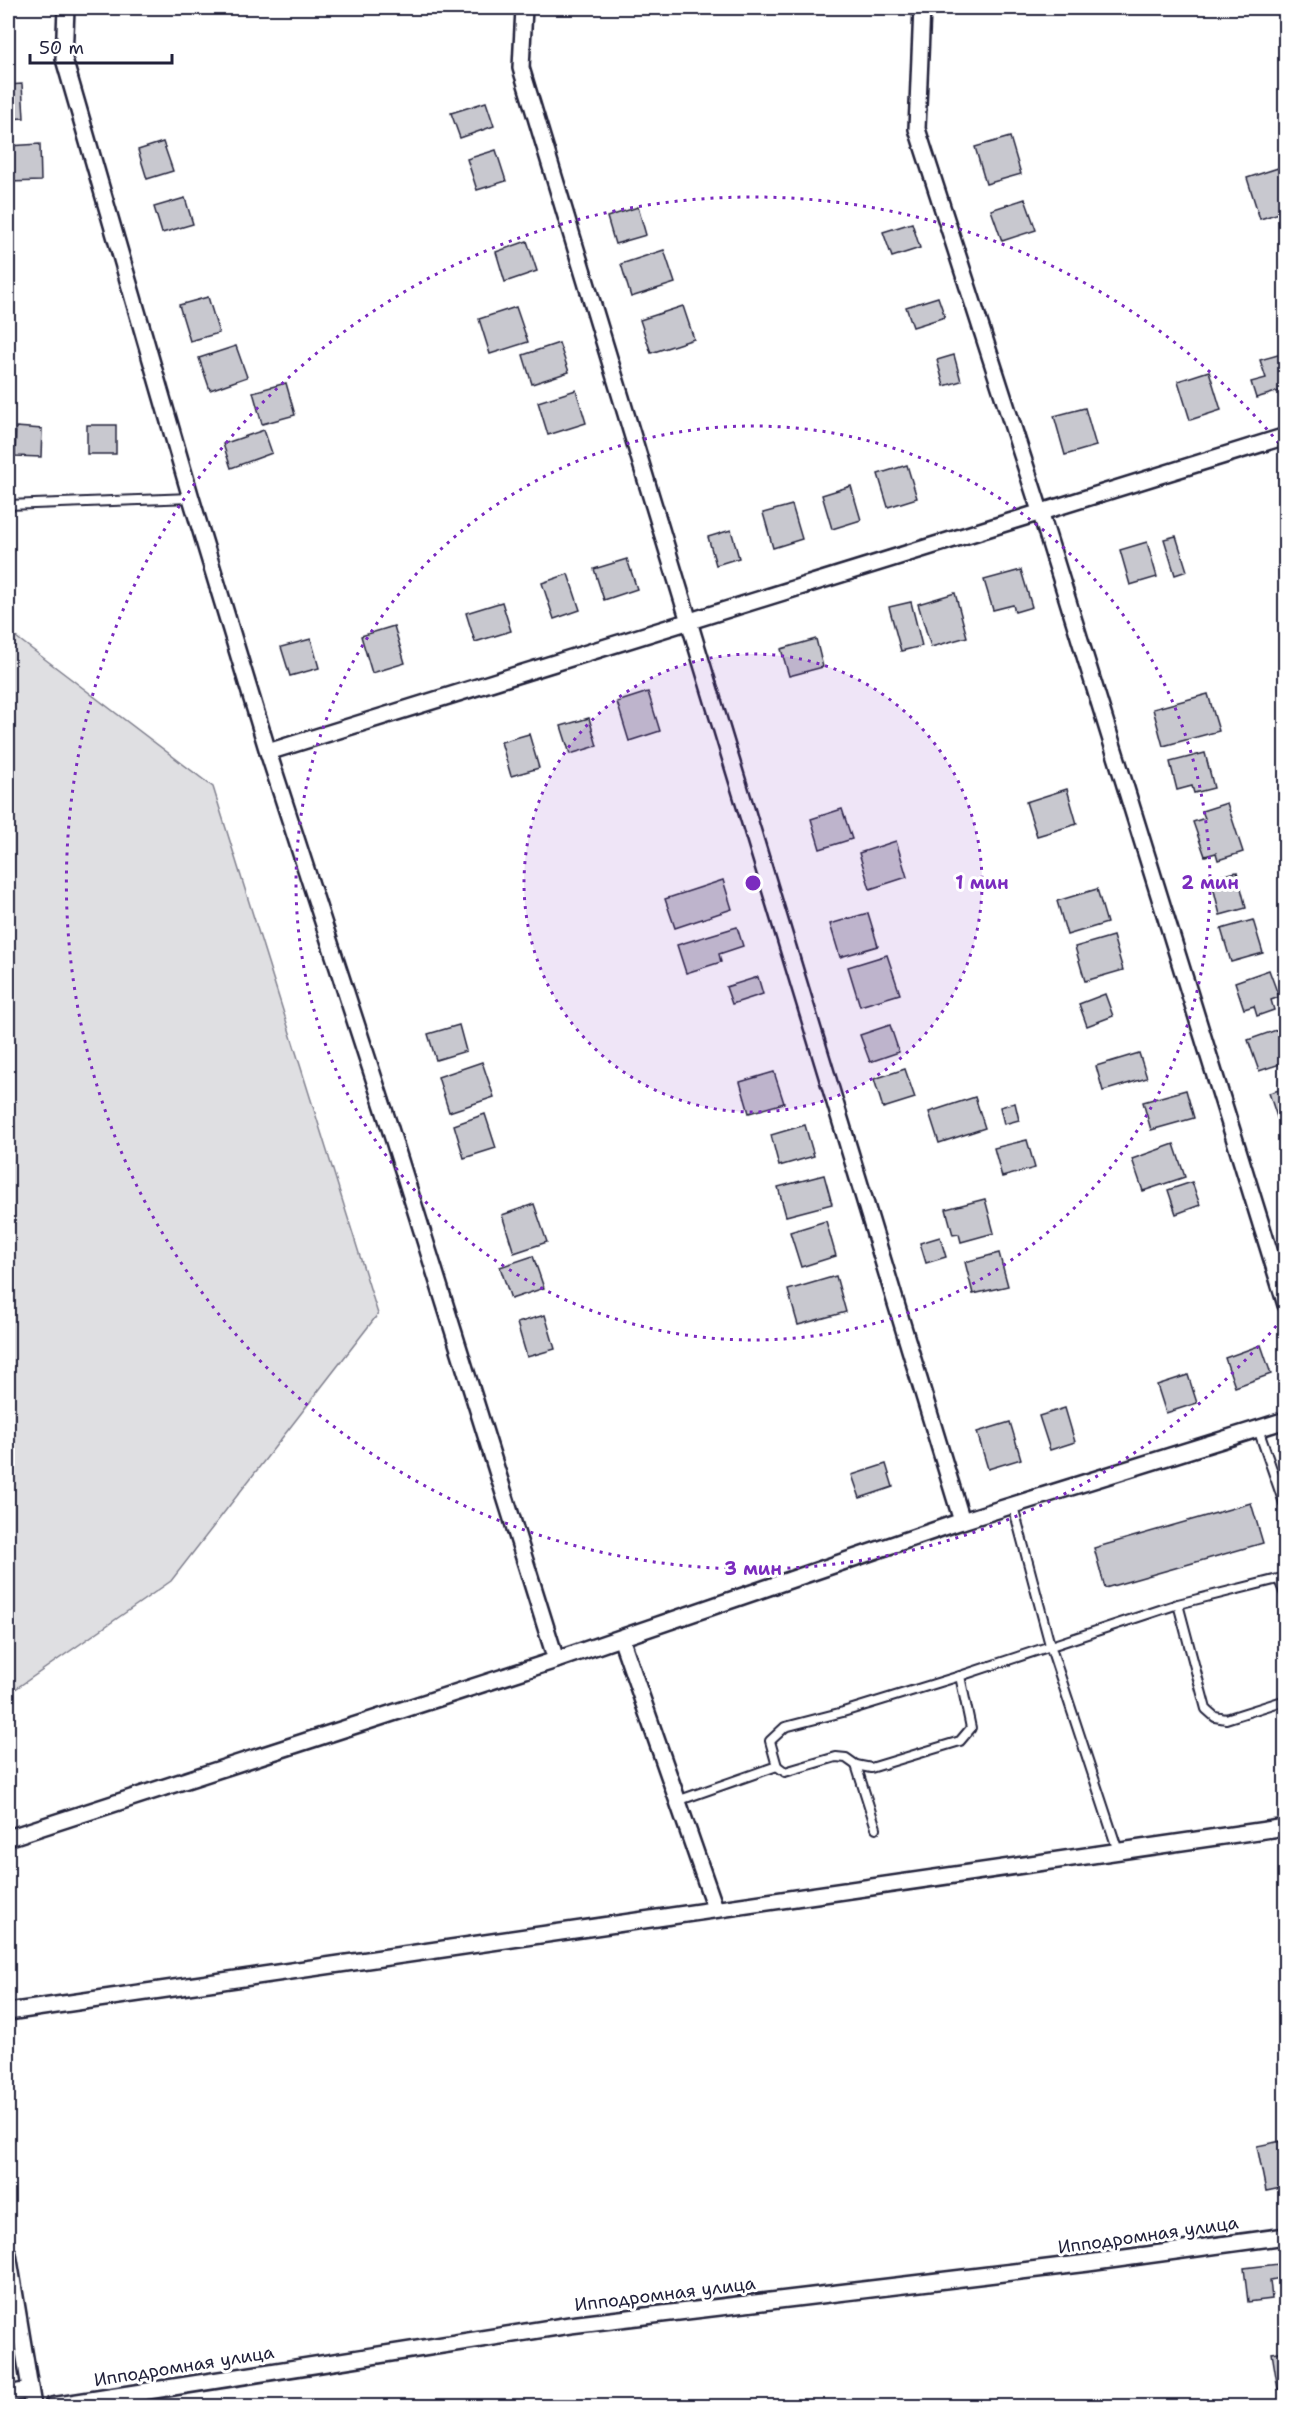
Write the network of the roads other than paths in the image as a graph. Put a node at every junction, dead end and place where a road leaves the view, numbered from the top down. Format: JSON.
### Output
{"nodes":[{"id":1,"x":66,"y":8,"type":"edge"},
{"id":2,"x":524,"y":8,"type":"edge"},
{"id":3,"x":922,"y":8,"type":"edge"},
{"id":4,"x":1286,"y":436,"type":"edge"},
{"id":5,"x":191,"y":498,"type":"junction"},
{"id":6,"x":8,"y":505,"type":"edge"},
{"id":7,"x":1040,"y":512,"type":"junction"},
{"id":8,"x":688,"y":621,"type":"junction"},
{"id":9,"x":268,"y":752,"type":"junction"},
{"id":10,"x":1286,"y":1305,"type":"edge"},
{"id":11,"x":1286,"y":1420,"type":"edge"},
{"id":12,"x":1258,"y":1429,"type":"junction"},
{"id":13,"x":1013,"y":1506,"type":"junction"},
{"id":14,"x":1286,"y":1509,"type":"edge"},
{"id":15,"x":962,"y":1521,"type":"junction"},
{"id":16,"x":1282,"y":1579,"type":"edge"},
{"id":17,"x":1286,"y":1596,"type":"edge"},
{"id":18,"x":1178,"y":1604,"type":"junction"},
{"id":19,"x":621,"y":1638,"type":"junction"},
{"id":20,"x":1050,"y":1645,"type":"junction"},
{"id":21,"x":556,"y":1660,"type":"junction"},
{"id":22,"x":960,"y":1676,"type":"junction"},
{"id":23,"x":1286,"y":1700,"type":"edge"},
{"id":24,"x":856,"y":1765,"type":"junction"},
{"id":25,"x":777,"y":1766,"type":"junction"},
{"id":26,"x":677,"y":1801,"type":"junction"},
{"id":27,"x":1286,"y":1827,"type":"edge"},
{"id":28,"x":876,"y":1828,"type":"dead end"},
{"id":29,"x":8,"y":1838,"type":"edge"},
{"id":30,"x":1118,"y":1851,"type":"junction"},
{"id":31,"x":715,"y":1908,"type":"junction"},
{"id":32,"x":8,"y":2012,"type":"edge"},
{"id":33,"x":1286,"y":2236,"type":"edge"},
{"id":34,"x":8,"y":2254,"type":"edge"},
{"id":35,"x":30,"y":2390,"type":"junction"},
{"id":36,"x":8,"y":2394,"type":"edge"},
{"id":37,"x":33,"y":2406,"type":"edge"},
{"id":38,"x":52,"y":2406,"type":"edge"}],
"edges":[{"from":1,"to":5,"type":"street"},
{"from":2,"to":8,"type":"street"},
{"from":3,"to":7,"type":"street"},
{"from":4,"to":7,"type":"street"},
{"from":5,"to":6,"type":"lane"},
{"from":5,"to":9,"type":"street"},
{"from":7,"to":8,"type":"street"},
{"from":7,"to":10,"type":"street"},
{"from":8,"to":9,"type":"street"},
{"from":8,"to":15,"type":"street"},
{"from":9,"to":21,"type":"street"},
{"from":11,"to":12,"type":"street"},
{"from":12,"to":13,"type":"street"},
{"from":12,"to":14,"type":"lane"},
{"from":13,"to":15,"type":"street"},
{"from":13,"to":20,"type":"lane"},
{"from":15,"to":19,"type":"street"},
{"from":16,"to":17,"type":"lane"},
{"from":16,"to":18,"type":"lane"},
{"from":18,"to":20,"type":"lane"},
{"from":18,"to":23,"type":"lane"},
{"from":19,"to":21,"type":"street"},
{"from":19,"to":26,"type":"street"},
{"from":20,"to":22,"type":"lane"},
{"from":20,"to":30,"type":"lane"},
{"from":21,"to":29,"type":"street"},
{"from":22,"to":24,"type":"lane"},
{"from":22,"to":25,"type":"lane"},
{"from":24,"to":25,"type":"lane"},
{"from":24,"to":28,"type":"lane"},
{"from":25,"to":26,"type":"lane"},
{"from":26,"to":31,"type":"street"},
{"from":27,"to":30,"type":"street"},
{"from":30,"to":31,"type":"street"},
{"from":31,"to":32,"type":"street"},
{"from":33,"to":38,"type":"street","name":"Ипподромная улица"},
{"from":34,"to":35,"type":"street"},
{"from":35,"to":36,"type":"street"},
{"from":35,"to":37,"type":"street"}]}
